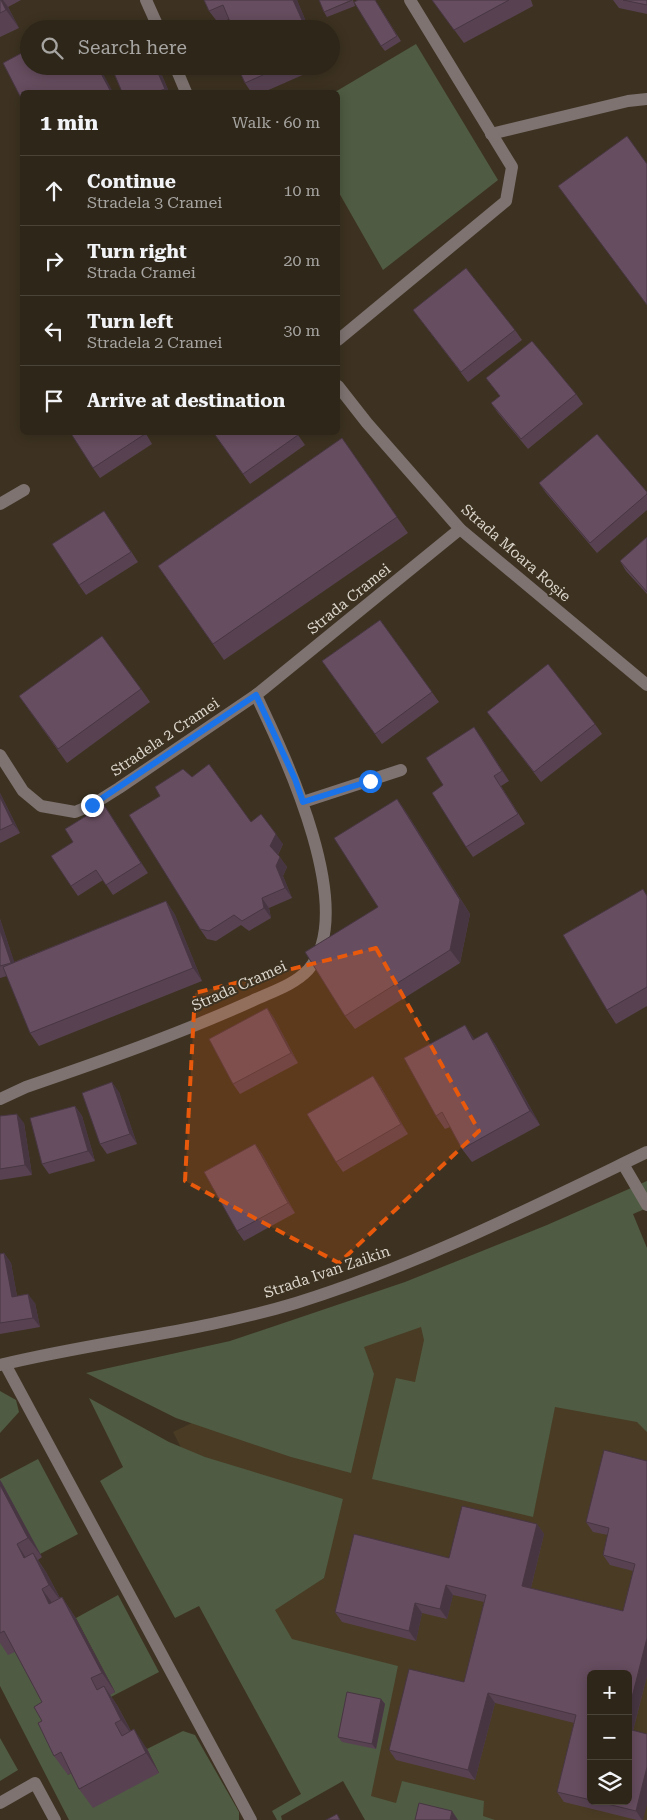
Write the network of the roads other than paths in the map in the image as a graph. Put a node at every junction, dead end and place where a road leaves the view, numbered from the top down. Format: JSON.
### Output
{"nodes":[{"id":1,"x":146,"y":0,"type":"edge"},
{"id":2,"x":410,"y":0,"type":"edge"},
{"id":3,"x":155,"y":20,"type":"edge"},
{"id":4,"x":179,"y":75,"type":"edge"},
{"id":5,"x":185,"y":90,"type":"edge"},
{"id":6,"x":647,"y":99,"type":"edge"},
{"id":7,"x":491,"y":134,"type":"junction"},
{"id":8,"x":340,"y":338,"type":"edge"},
{"id":9,"x":340,"y":389,"type":"edge"},
{"id":10,"x":24,"y":490,"type":"dead end"},
{"id":11,"x":0,"y":504,"type":"edge"},
{"id":12,"x":460,"y":529,"type":"junction"},
{"id":13,"x":647,"y":685,"type":"edge"},
{"id":14,"x":256,"y":695,"type":"junction"},
{"id":15,"x":0,"y":755,"type":"edge"},
{"id":16,"x":402,"y":770,"type":"dead end"},
{"id":17,"x":303,"y":802,"type":"junction"},
{"id":18,"x":0,"y":1100,"type":"edge"},
{"id":19,"x":647,"y":1152,"type":"edge"},
{"id":20,"x":623,"y":1164,"type":"junction"},
{"id":21,"x":647,"y":1205,"type":"edge"},
{"id":22,"x":2,"y":1365,"type":"edge"},
{"id":23,"x":0,"y":1802,"type":"edge"},
{"id":24,"x":55,"y":1820,"type":"edge"},
{"id":25,"x":251,"y":1820,"type":"edge"}],
"edges":[{"from":1,"to":3,"type":"street"},
{"from":2,"to":7,"type":"street"},
{"from":4,"to":5,"type":"street"},
{"from":6,"to":7,"type":"street"},
{"from":7,"to":8,"type":"street"},
{"from":9,"to":12,"type":"street","name":"Strada Moara Roșie"},
{"from":10,"to":11,"type":"street"},
{"from":12,"to":13,"type":"street","name":"Strada Moara Roșie"},
{"from":12,"to":14,"type":"street","name":"Strada Cramei"},
{"from":14,"to":15,"type":"street","name":"Stradela 2 Cramei"},
{"from":14,"to":17,"type":"street","name":"Strada Cramei"},
{"from":16,"to":17,"type":"street"},
{"from":17,"to":18,"type":"street","name":"Strada Cramei"},
{"from":19,"to":20,"type":"street","name":"Strada Ivan Zaikin"},
{"from":20,"to":21,"type":"street"},
{"from":20,"to":22,"type":"street","name":"Strada Ivan Zaikin"},
{"from":22,"to":25,"type":"street"},
{"from":23,"to":24,"type":"street"}]}
